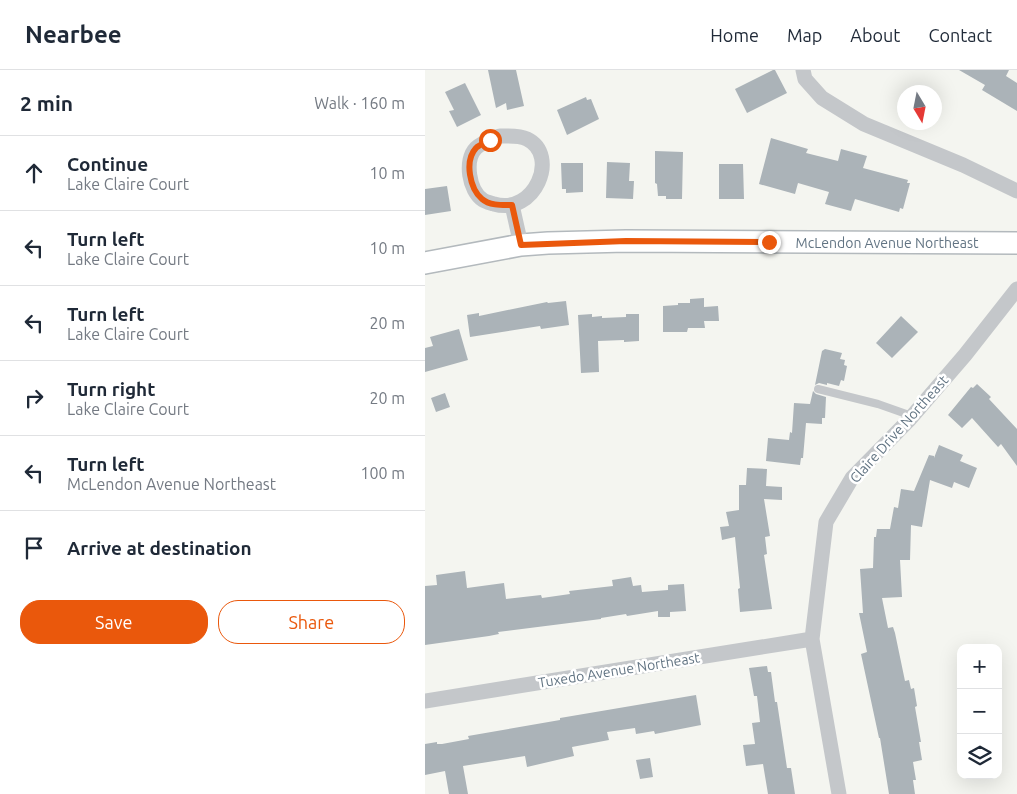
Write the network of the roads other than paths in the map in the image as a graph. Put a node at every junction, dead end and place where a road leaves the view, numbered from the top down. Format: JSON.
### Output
{"nodes":[{"id":1,"x":803,"y":70,"type":"edge"},
{"id":2,"x":1017,"y":191,"type":"edge"},
{"id":3,"x":512,"y":205,"type":"junction"},
{"id":4,"x":1017,"y":243,"type":"edge"},
{"id":5,"x":521,"y":245,"type":"junction"},
{"id":6,"x":426,"y":264,"type":"edge"},
{"id":7,"x":1017,"y":289,"type":"edge"},
{"id":8,"x":818,"y":389,"type":"dead end"},
{"id":9,"x":913,"y":416,"type":"junction"},
{"id":10,"x":812,"y":639,"type":"junction"},
{"id":11,"x":425,"y":701,"type":"edge"},
{"id":12,"x":839,"y":794,"type":"edge"}],
"edges":[{"from":1,"to":2,"type":"street"},
{"from":3,"to":3,"type":"street"},
{"from":3,"to":5,"type":"street"},
{"from":4,"to":5,"type":"street","name":"McLendon Avenue Northeast"},
{"from":5,"to":6,"type":"street","name":"McLendon Avenue Northeast"},
{"from":7,"to":9,"type":"street","name":"Claire Drive Northeast"},
{"from":8,"to":9,"type":"lane"},
{"from":9,"to":10,"type":"street","name":"Claire Drive Northeast"},
{"from":10,"to":11,"type":"street","name":"Tuxedo Avenue Northeast"},
{"from":10,"to":12,"type":"street","name":"Claire Drive Northeast"}]}
